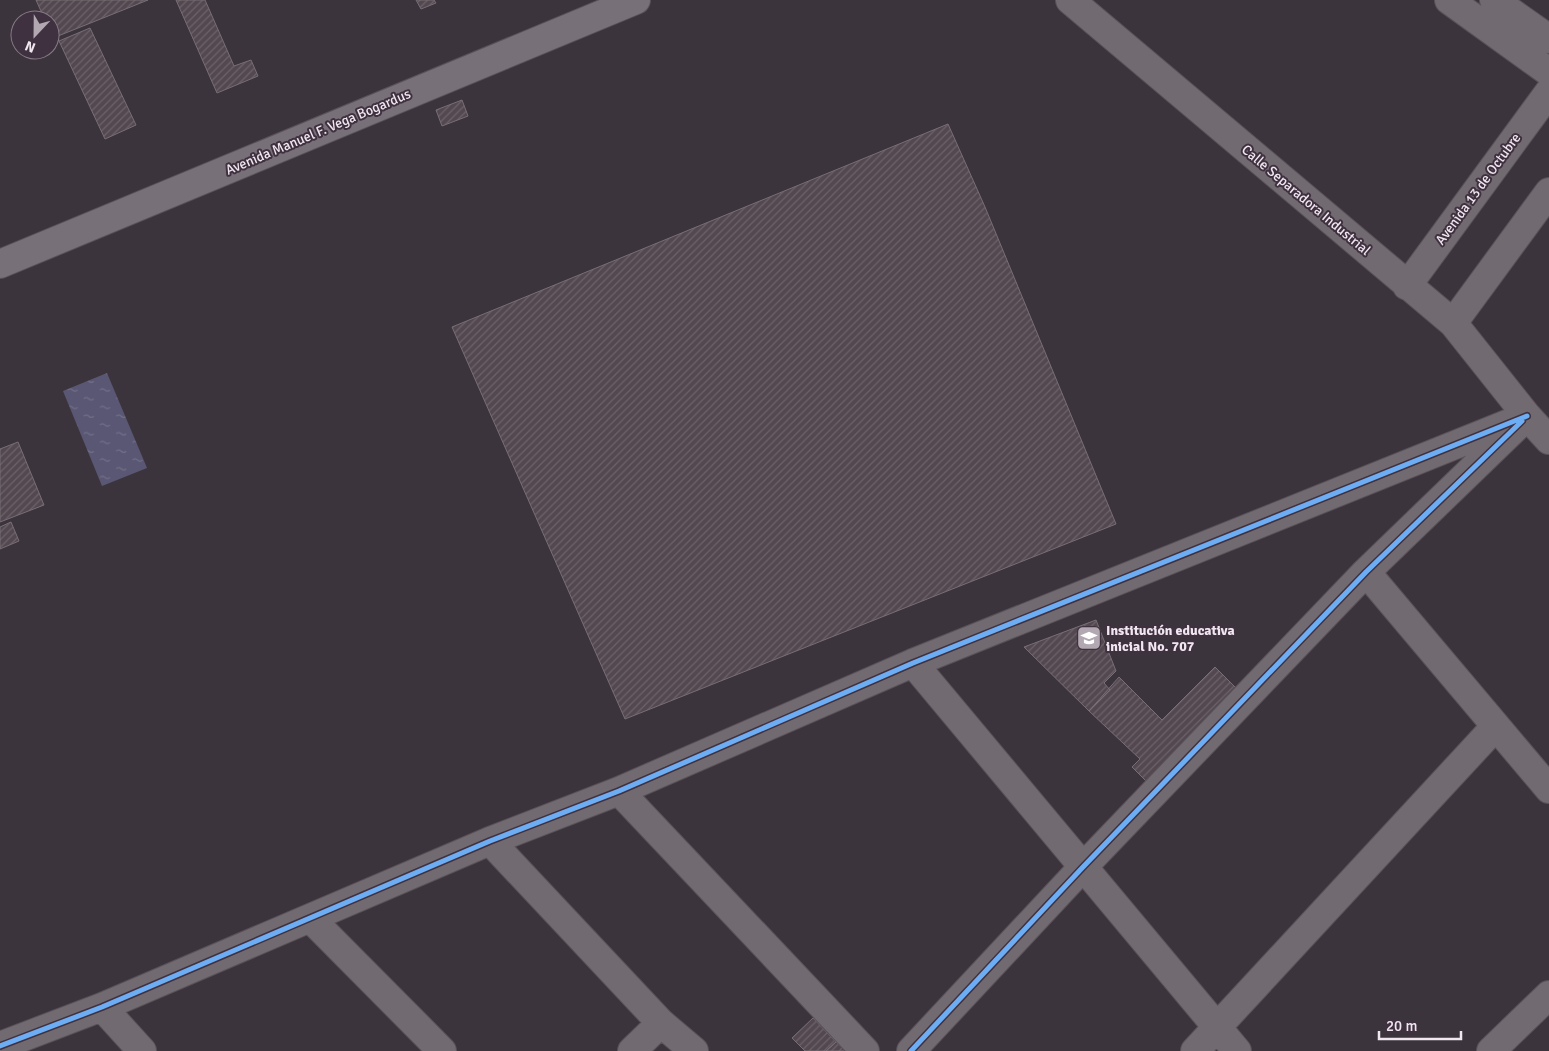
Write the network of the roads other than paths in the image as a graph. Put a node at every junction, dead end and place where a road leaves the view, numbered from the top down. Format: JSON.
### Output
{"nodes":[{"id":1,"x":636,"y":0,"type":"edge"},
{"id":2,"x":1070,"y":0,"type":"edge"},
{"id":3,"x":1449,"y":0,"type":"edge"},
{"id":4,"x":1494,"y":0,"type":"edge"},
{"id":5,"x":1549,"y":39,"type":"edge"},
{"id":6,"x":1549,"y":72,"type":"edge"},
{"id":7,"x":1549,"y":92,"type":"edge"},
{"id":8,"x":1549,"y":192,"type":"edge"},
{"id":9,"x":0,"y":264,"type":"edge"},
{"id":10,"x":1407,"y":286,"type":"junction"},
{"id":11,"x":1453,"y":323,"type":"junction"},
{"id":12,"x":1527,"y":416,"type":"junction"},
{"id":13,"x":1549,"y":440,"type":"edge"},
{"id":14,"x":1366,"y":572,"type":"junction"},
{"id":15,"x":913,"y":663,"type":"junction"},
{"id":16,"x":1495,"y":727,"type":"junction"},
{"id":17,"x":1549,"y":789,"type":"edge"},
{"id":18,"x":619,"y":792,"type":"junction"},
{"id":19,"x":490,"y":841,"type":"junction"},
{"id":20,"x":1083,"y":867,"type":"junction"},
{"id":21,"x":311,"y":919,"type":"junction"},
{"id":22,"x":1549,"y":995,"type":"edge"},
{"id":23,"x":102,"y":1007,"type":"junction"},
{"id":24,"x":661,"y":1023,"type":"junction"},
{"id":25,"x":1216,"y":1028,"type":"junction"},
{"id":26,"x":0,"y":1046,"type":"edge"},
{"id":27,"x":142,"y":1051,"type":"edge"},
{"id":28,"x":442,"y":1051,"type":"edge"},
{"id":29,"x":632,"y":1051,"type":"edge"},
{"id":30,"x":694,"y":1051,"type":"edge"},
{"id":31,"x":865,"y":1051,"type":"edge"},
{"id":32,"x":911,"y":1051,"type":"edge"},
{"id":33,"x":1195,"y":1051,"type":"edge"},
{"id":34,"x":1237,"y":1051,"type":"edge"},
{"id":35,"x":1491,"y":1051,"type":"edge"}],
"edges":[{"from":1,"to":9,"type":"main road","name":"Avenida Manuel F. Vega Bogardus"},
{"from":2,"to":10,"type":"street","name":"Calle Separadora Industrial"},
{"from":3,"to":6,"type":"street"},
{"from":4,"to":5,"type":"street"},
{"from":7,"to":10,"type":"street","name":"Avenida 13 de Octubre"},
{"from":8,"to":11,"type":"street"},
{"from":10,"to":11,"type":"street","name":"Calle Separadora Industrial"},
{"from":11,"to":12,"type":"street","name":"Calle Separadora Industrial"},
{"from":12,"to":13,"type":"street","name":"Calle Separadora Industrial"},
{"from":12,"to":14,"type":"street"},
{"from":12,"to":15,"type":"street"},
{"from":14,"to":16,"type":"street"},
{"from":14,"to":20,"type":"street"},
{"from":15,"to":18,"type":"street"},
{"from":15,"to":20,"type":"street"},
{"from":16,"to":17,"type":"street"},
{"from":16,"to":25,"type":"street"},
{"from":18,"to":19,"type":"street"},
{"from":18,"to":31,"type":"street"},
{"from":19,"to":21,"type":"street"},
{"from":19,"to":24,"type":"street"},
{"from":20,"to":25,"type":"street"},
{"from":20,"to":32,"type":"street"},
{"from":21,"to":23,"type":"street"},
{"from":21,"to":28,"type":"street"},
{"from":22,"to":35,"type":"street"},
{"from":23,"to":26,"type":"street"},
{"from":23,"to":27,"type":"street"},
{"from":24,"to":29,"type":"street"},
{"from":24,"to":30,"type":"street"},
{"from":25,"to":33,"type":"street"},
{"from":25,"to":34,"type":"street"}]}
